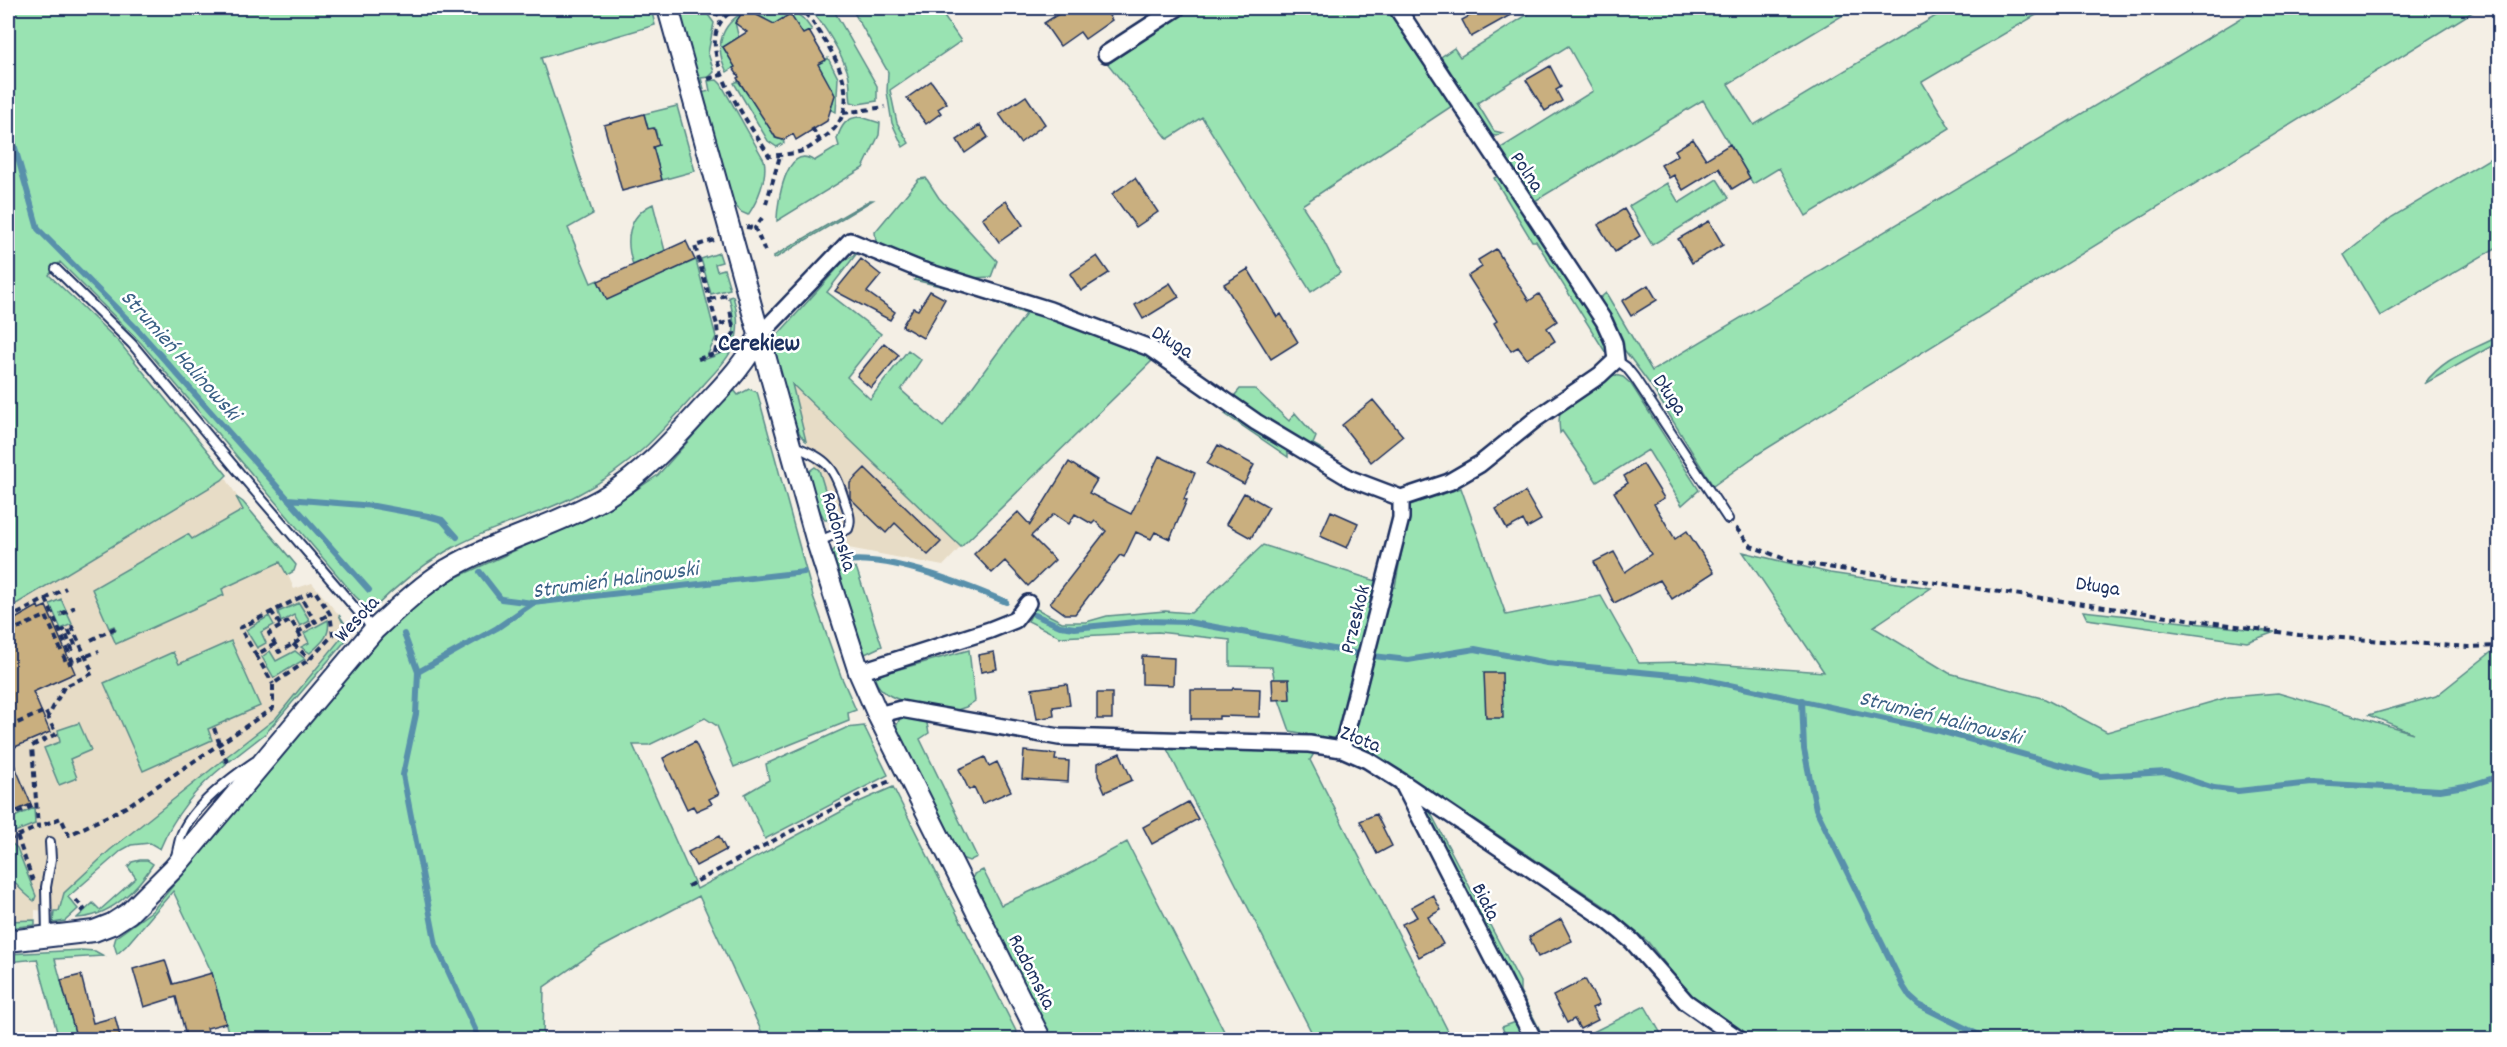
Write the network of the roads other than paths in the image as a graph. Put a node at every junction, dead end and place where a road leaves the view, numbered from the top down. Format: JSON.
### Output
{"nodes":[{"id":1,"x":668,"y":8,"type":"edge"},
{"id":2,"x":1177,"y":8,"type":"edge"},
{"id":3,"x":1397,"y":8,"type":"edge"},
{"id":4,"x":1106,"y":54,"type":"dead end"},
{"id":5,"x":56,"y":269,"type":"dead end"},
{"id":6,"x":759,"y":336,"type":"junction"},
{"id":7,"x":1616,"y":360,"type":"junction"},
{"id":8,"x":791,"y":445,"type":"junction"},
{"id":9,"x":1401,"y":498,"type":"junction"},
{"id":10,"x":1728,"y":519,"type":"road end"},
{"id":11,"x":817,"y":542,"type":"junction"},
{"id":12,"x":1028,"y":603,"type":"dead end"},
{"id":13,"x":374,"y":630,"type":"junction"},
{"id":14,"x":859,"y":672,"type":"junction"},
{"id":15,"x":878,"y":715,"type":"junction"},
{"id":16,"x":1342,"y":749,"type":"junction"},
{"id":17,"x":1402,"y":782,"type":"junction"},
{"id":18,"x":50,"y":842,"type":"dead end"},
{"id":19,"x":47,"y":938,"type":"junction"},
{"id":20,"x":8,"y":941,"type":"edge"},
{"id":21,"x":1041,"y":1040,"type":"edge"},
{"id":22,"x":1534,"y":1040,"type":"edge"},
{"id":23,"x":1740,"y":1040,"type":"edge"}],
"edges":[{"from":1,"to":6,"type":"street","name":"Radomska"},
{"from":2,"to":4,"type":"street"},
{"from":3,"to":7,"type":"street","name":"Polna"},
{"from":5,"to":13,"type":"lane"},
{"from":6,"to":8,"type":"street","name":"Radomska"},
{"from":6,"to":9,"type":"street","name":"Długa"},
{"from":6,"to":13,"type":"street","name":"Wesoła"},
{"from":7,"to":9,"type":"street"},
{"from":7,"to":10,"type":"lane","name":"Długa"},
{"from":8,"to":11,"type":"street","name":"Radomska"},
{"from":8,"to":11,"type":"lane"},
{"from":9,"to":16,"type":"street","name":"Przeskok"},
{"from":11,"to":14,"type":"street","name":"Radomska"},
{"from":12,"to":14,"type":"street"},
{"from":13,"to":19,"type":"street","name":"Wesoła"},
{"from":14,"to":15,"type":"street","name":"Radomska"},
{"from":15,"to":16,"type":"street","name":"Złota"},
{"from":15,"to":21,"type":"street","name":"Radomska"},
{"from":16,"to":17,"type":"street","name":"Złota"},
{"from":17,"to":22,"type":"street","name":"Biała"},
{"from":17,"to":23,"type":"street","name":"Złota"},
{"from":18,"to":19,"type":"lane"},
{"from":19,"to":20,"type":"street","name":"Wesoła"}]}
